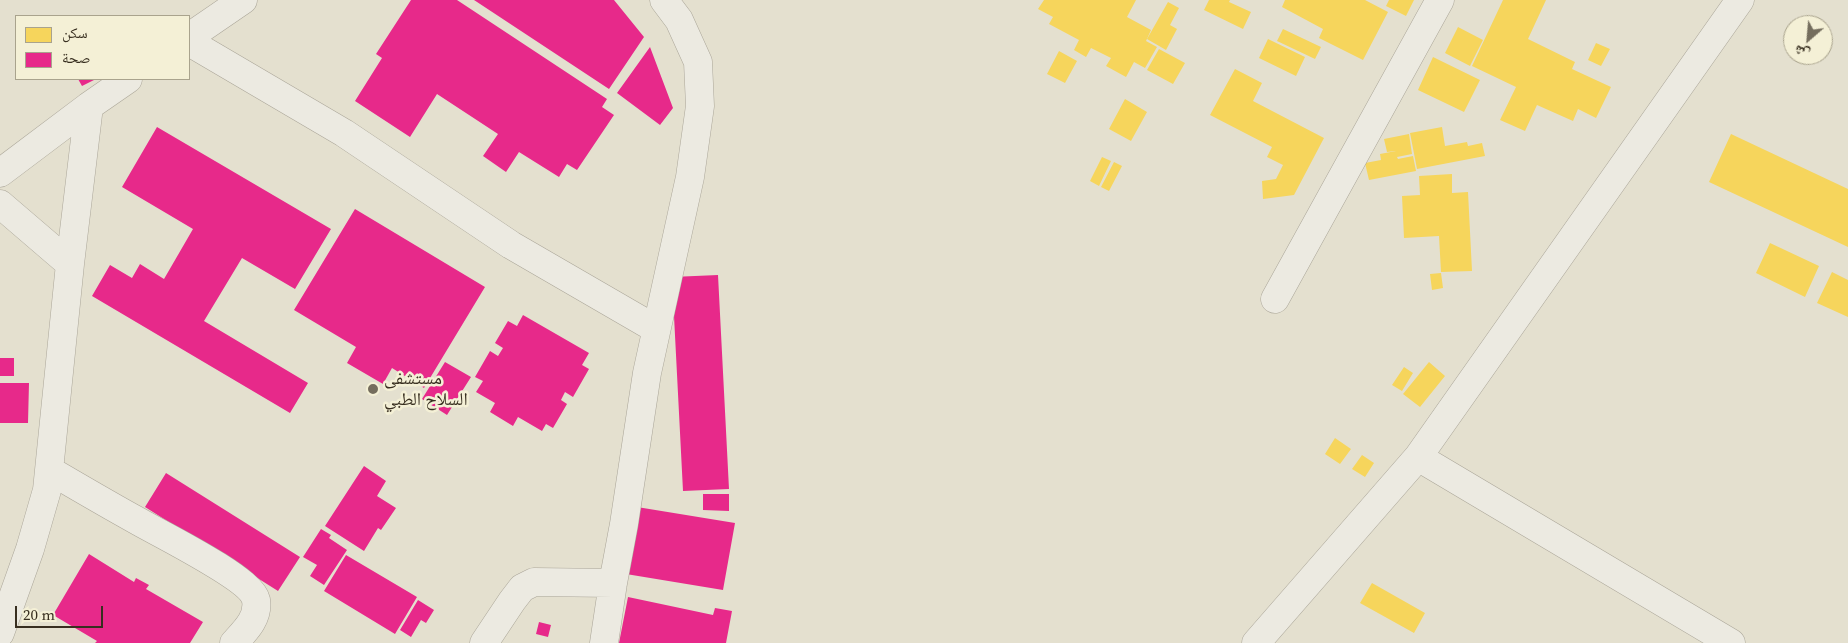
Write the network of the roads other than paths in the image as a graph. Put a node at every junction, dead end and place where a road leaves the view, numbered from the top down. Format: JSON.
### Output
{"nodes":[{"id":1,"x":243,"y":0,"type":"edge"},
{"id":2,"x":664,"y":0,"type":"edge"},
{"id":3,"x":1440,"y":0,"type":"edge"},
{"id":4,"x":1737,"y":1,"type":"edge"},
{"id":5,"x":190,"y":36,"type":"edge"},
{"id":6,"x":190,"y":43,"type":"edge"},
{"id":7,"x":127,"y":80,"type":"edge"},
{"id":8,"x":89,"y":106,"type":"junction"},
{"id":9,"x":0,"y":174,"type":"edge"},
{"id":10,"x":0,"y":204,"type":"edge"},
{"id":11,"x":70,"y":264,"type":"junction"},
{"id":12,"x":1275,"y":299,"type":"dead end"},
{"id":13,"x":656,"y":329,"type":"junction"},
{"id":14,"x":1418,"y":457,"type":"junction"},
{"id":15,"x":49,"y":470,"type":"junction"},
{"id":16,"x":613,"y":583,"type":"junction"},
{"id":17,"x":0,"y":633,"type":"edge"},
{"id":18,"x":489,"y":640,"type":"edge"},
{"id":19,"x":234,"y":643,"type":"edge"},
{"id":20,"x":604,"y":643,"type":"edge"},
{"id":21,"x":1256,"y":643,"type":"edge"},
{"id":22,"x":1731,"y":643,"type":"edge"}],
"edges":[{"from":1,"to":5,"type":"street"},
{"from":2,"to":13,"type":"street"},
{"from":3,"to":12,"type":"street"},
{"from":4,"to":14,"type":"street"},
{"from":6,"to":13,"type":"street"},
{"from":7,"to":8,"type":"street"},
{"from":8,"to":9,"type":"street"},
{"from":8,"to":11,"type":"street"},
{"from":10,"to":11,"type":"street"},
{"from":11,"to":15,"type":"street"},
{"from":13,"to":16,"type":"street"},
{"from":14,"to":21,"type":"street"},
{"from":14,"to":22,"type":"street"},
{"from":15,"to":17,"type":"street"},
{"from":15,"to":19,"type":"street"},
{"from":16,"to":18,"type":"street"},
{"from":16,"to":20,"type":"street"}]}
